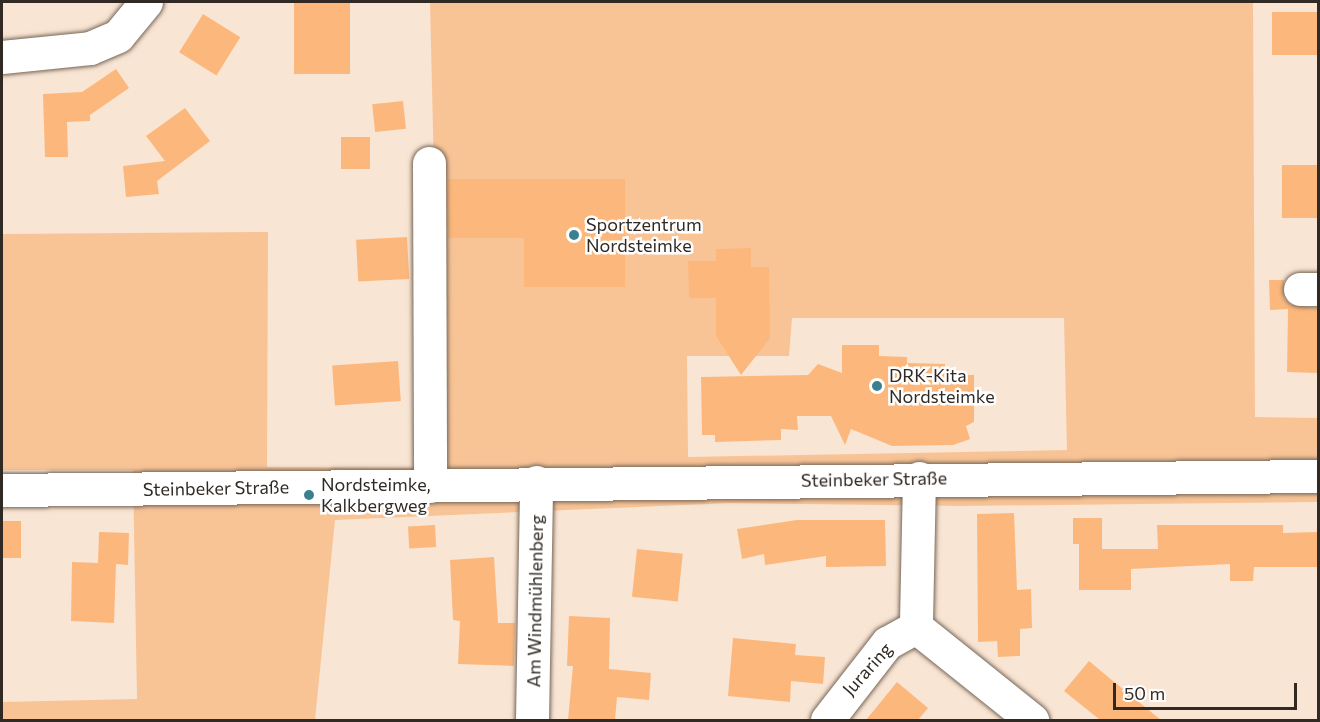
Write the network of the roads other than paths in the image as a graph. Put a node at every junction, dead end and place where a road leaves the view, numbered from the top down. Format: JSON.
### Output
{"nodes":[{"id":1,"x":146,"y":2,"type":"edge"},
{"id":2,"x":2,"y":57,"type":"edge"},
{"id":3,"x":429,"y":164,"type":"dead end"},
{"id":4,"x":1318,"y":476,"type":"edge"},
{"id":5,"x":919,"y":478,"type":"junction"},
{"id":6,"x":536,"y":482,"type":"junction"},
{"id":7,"x":430,"y":486,"type":"junction"},
{"id":8,"x":2,"y":490,"type":"edge"},
{"id":9,"x":916,"y":627,"type":"junction"},
{"id":10,"x":532,"y":720,"type":"edge"},
{"id":11,"x":827,"y":720,"type":"edge"},
{"id":12,"x":1032,"y":720,"type":"edge"}],
"edges":[{"from":1,"to":2,"type":"street"},
{"from":3,"to":7,"type":"street"},
{"from":4,"to":5,"type":"street","name":"Steinbeker Straße"},
{"from":5,"to":6,"type":"street","name":"Steinbeker Straße"},
{"from":5,"to":9,"type":"street"},
{"from":6,"to":7,"type":"street","name":"Steinbeker Straße"},
{"from":6,"to":10,"type":"street","name":"Am Windmühlenberg"},
{"from":7,"to":8,"type":"street","name":"Steinbeker Straße"},
{"from":9,"to":11,"type":"street","name":"Juraring"},
{"from":9,"to":12,"type":"street"}]}
